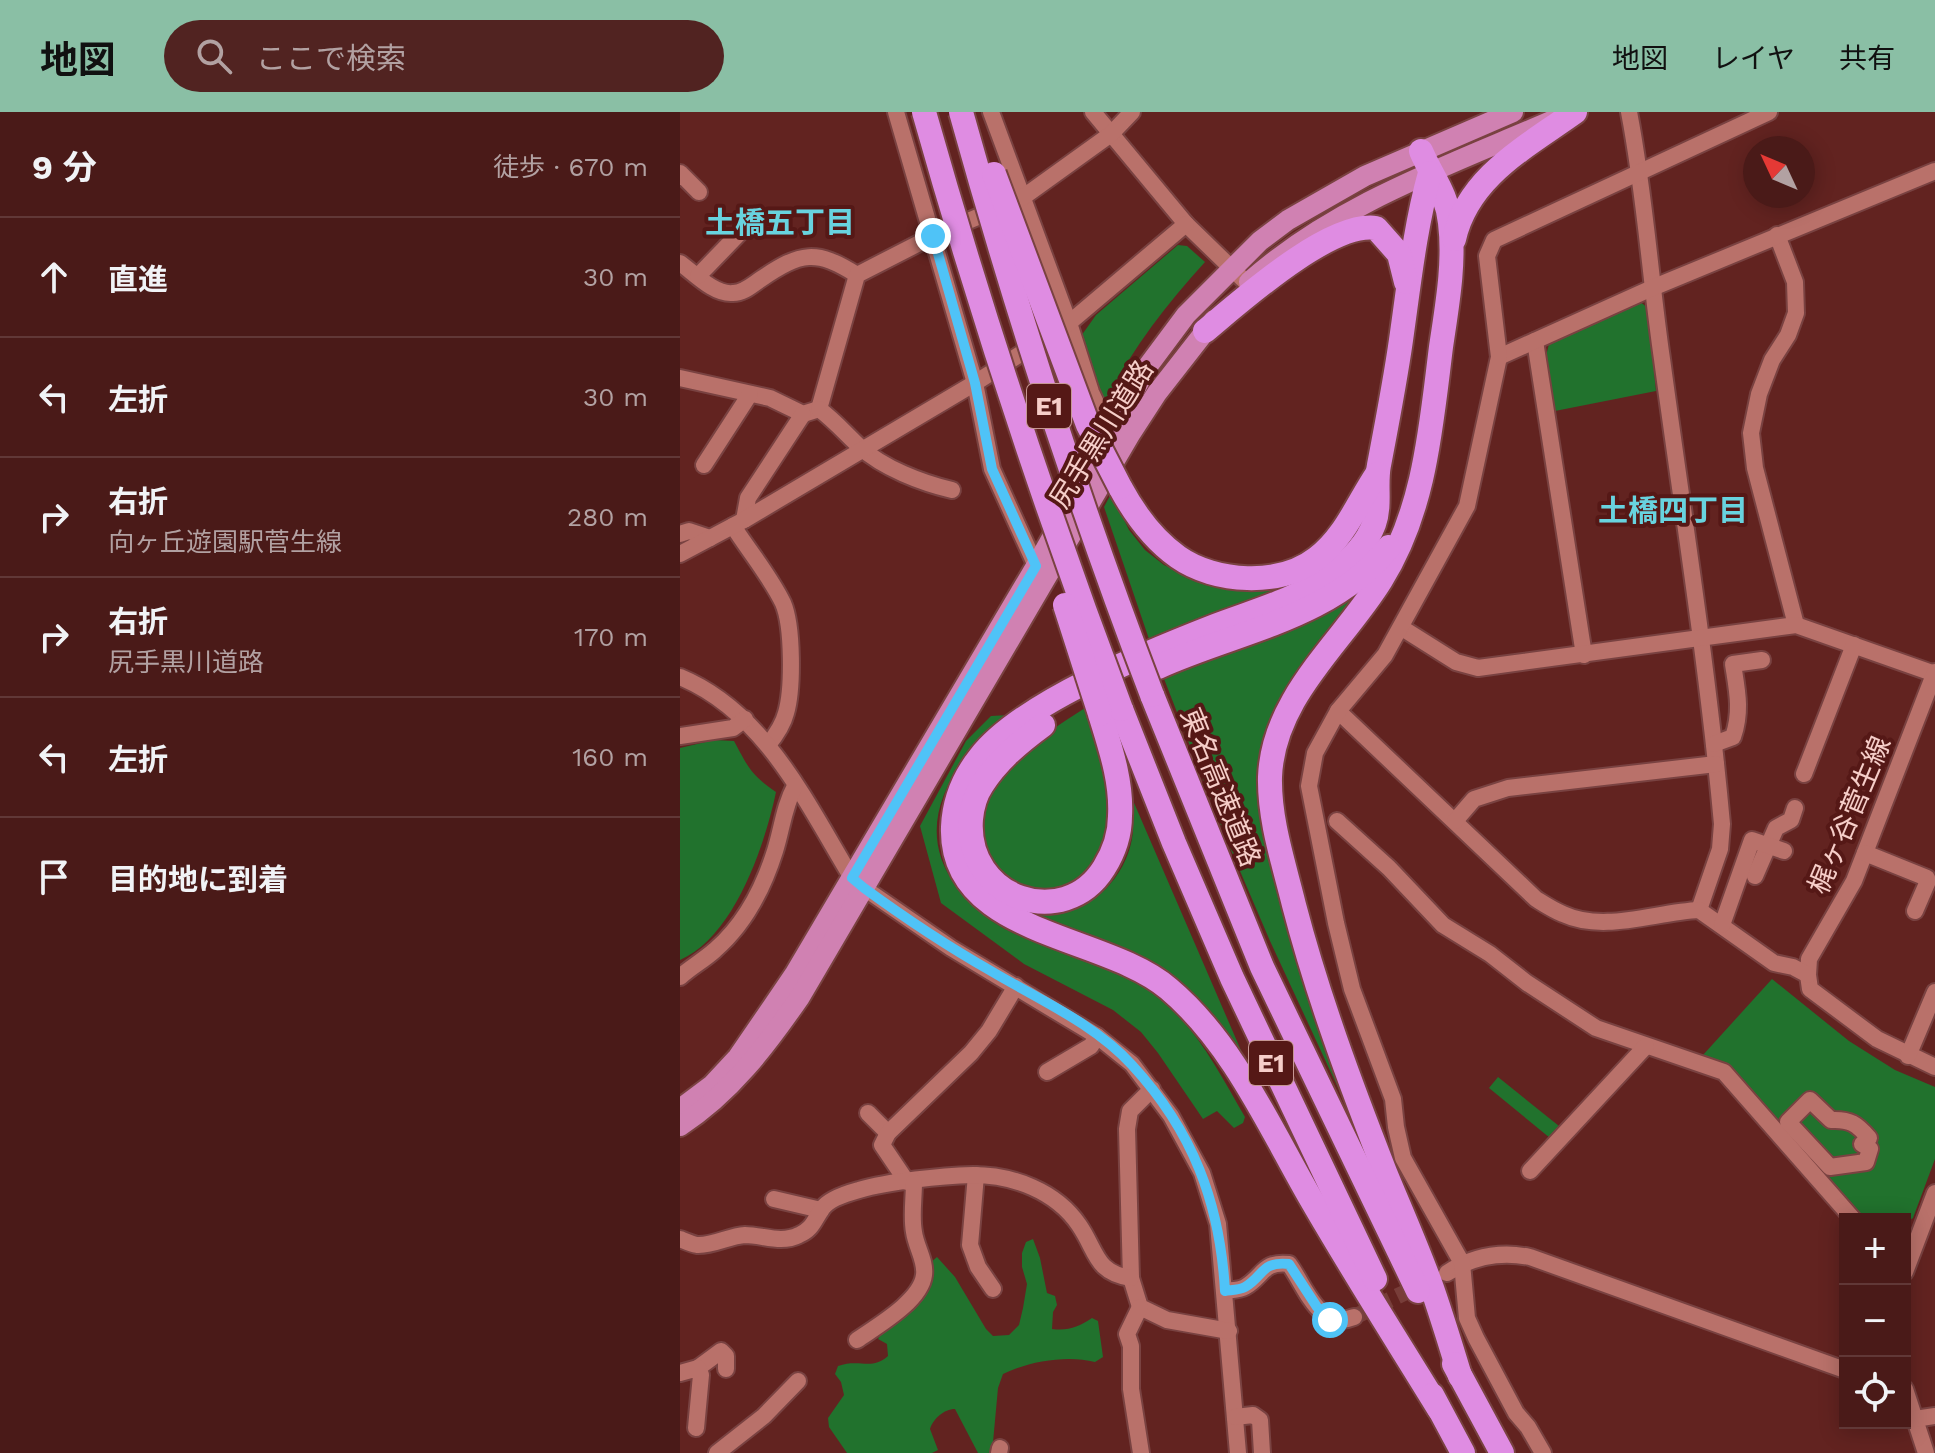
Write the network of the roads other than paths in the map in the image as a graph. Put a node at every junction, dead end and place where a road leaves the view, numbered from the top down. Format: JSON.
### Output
{"nodes":[{"id":1,"x":896,"y":112,"type":"edge"},
{"id":2,"x":924,"y":112,"type":"edge"},
{"id":3,"x":961,"y":112,"type":"edge"},
{"id":4,"x":970,"y":112,"type":"edge"},
{"id":5,"x":991,"y":112,"type":"edge"},
{"id":6,"x":1093,"y":112,"type":"edge"},
{"id":7,"x":1132,"y":112,"type":"edge"},
{"id":8,"x":1513,"y":112,"type":"edge"},
{"id":9,"x":1573,"y":112,"type":"edge"},
{"id":10,"x":1629,"y":112,"type":"edge"},
{"id":11,"x":1769,"y":112,"type":"edge"},
{"id":12,"x":1111,"y":134,"type":"junction"},
{"id":13,"x":1426,"y":162,"type":"junction"},
{"id":14,"x":1641,"y":170,"type":"junction"},
{"id":15,"x":1935,"y":171,"type":"edge"},
{"id":16,"x":680,"y":173,"type":"edge"},
{"id":17,"x":699,"y":192,"type":"dead end"},
{"id":18,"x":1022,"y":198,"type":"junction"},
{"id":19,"x":754,"y":218,"type":"dead end"},
{"id":20,"x":1186,"y":224,"type":"junction"},
{"id":21,"x":1777,"y":235,"type":"junction"},
{"id":22,"x":933,"y":236,"type":"junction"},
{"id":23,"x":1450,"y":254,"type":"junction"},
{"id":24,"x":680,"y":263,"type":"edge"},
{"id":25,"x":1232,"y":268,"type":"junction"},
{"id":26,"x":857,"y":275,"type":"junction"},
{"id":27,"x":698,"y":276,"type":"junction"},
{"id":28,"x":1250,"y":287,"type":"junction"},
{"id":29,"x":1652,"y":288,"type":"junction"},
{"id":30,"x":1408,"y":292,"type":"junction"},
{"id":31,"x":1069,"y":323,"type":"junction"},
{"id":32,"x":1205,"y":331,"type":"joint"},
{"id":33,"x":1535,"y":341,"type":"junction"},
{"id":34,"x":1499,"y":357,"type":"junction"},
{"id":35,"x":680,"y":378,"type":"edge"},
{"id":36,"x":975,"y":383,"type":"junction"},
{"id":37,"x":750,"y":394,"type":"junction"},
{"id":38,"x":811,"y":412,"type":"junction"},
{"id":39,"x":1110,"y":433,"type":"junction"},
{"id":40,"x":862,"y":449,"type":"junction"},
{"id":41,"x":711,"y":462,"type":"dead end"},
{"id":42,"x":1377,"y":474,"type":"junction"},
{"id":43,"x":952,"y":490,"type":"dead end"},
{"id":44,"x":1411,"y":516,"type":"junction"},
{"id":45,"x":738,"y":523,"type":"junction"},
{"id":46,"x":680,"y":534,"type":"edge"},
{"id":47,"x":710,"y":538,"type":"junction"},
{"id":48,"x":680,"y":554,"type":"edge"},
{"id":49,"x":1036,"y":566,"type":"junction"},
{"id":50,"x":1796,"y":625,"type":"junction"},
{"id":51,"x":1402,"y":628,"type":"junction"},
{"id":52,"x":1700,"y":639,"type":"junction"},
{"id":53,"x":1854,"y":645,"type":"junction"},
{"id":54,"x":1584,"y":655,"type":"junction"},
{"id":55,"x":1759,"y":660,"type":"dead end"},
{"id":56,"x":1935,"y":674,"type":"edge"},
{"id":57,"x":680,"y":677,"type":"edge"},
{"id":58,"x":1338,"y":711,"type":"junction"},
{"id":59,"x":1111,"y":712,"type":"junction"},
{"id":60,"x":745,"y":719,"type":"junction"},
{"id":61,"x":680,"y":736,"type":"edge"},
{"id":62,"x":1714,"y":744,"type":"junction"},
{"id":63,"x":768,"y":745,"type":"junction"},
{"id":64,"x":1716,"y":764,"type":"junction"},
{"id":65,"x":1804,"y":774,"type":"dead end"},
{"id":66,"x":795,"y":786,"type":"junction"},
{"id":67,"x":1795,"y":808,"type":"dead end"},
{"id":68,"x":1337,"y":821,"type":"dead end"},
{"id":69,"x":1455,"y":821,"type":"junction"},
{"id":70,"x":1865,"y":853,"type":"junction"},
{"id":71,"x":858,"y":883,"type":"junction"},
{"id":72,"x":1699,"y":910,"type":"junction"},
{"id":73,"x":1915,"y":911,"type":"dead end"},
{"id":74,"x":1722,"y":925,"type":"junction"},
{"id":75,"x":1808,"y":975,"type":"junction"},
{"id":76,"x":680,"y":977,"type":"edge"},
{"id":77,"x":1016,"y":986,"type":"junction"},
{"id":78,"x":1935,"y":992,"type":"edge"},
{"id":79,"x":1097,"y":1036,"type":"junction"},
{"id":80,"x":1646,"y":1046,"type":"junction"},
{"id":81,"x":1908,"y":1056,"type":"junction"},
{"id":82,"x":1935,"y":1067,"type":"edge"},
{"id":83,"x":1047,"y":1072,"type":"dead end"},
{"id":84,"x":1152,"y":1089,"type":"junction"},
{"id":85,"x":680,"y":1109,"type":"edge"},
{"id":86,"x":868,"y":1113,"type":"dead end"},
{"id":87,"x":1788,"y":1122,"type":"joint"},
{"id":88,"x":680,"y":1126,"type":"edge"},
{"id":89,"x":888,"y":1133,"type":"junction"},
{"id":90,"x":1530,"y":1171,"type":"dead end"},
{"id":91,"x":976,"y":1175,"type":"junction"},
{"id":92,"x":910,"y":1182,"type":"junction"},
{"id":93,"x":1935,"y":1193,"type":"edge"},
{"id":94,"x":774,"y":1199,"type":"dead end"},
{"id":95,"x":821,"y":1210,"type":"junction"},
{"id":96,"x":1848,"y":1213,"type":"edge"},
{"id":97,"x":680,"y":1239,"type":"edge"},
{"id":98,"x":1911,"y":1256,"type":"edge"},
{"id":99,"x":1462,"y":1263,"type":"junction"},
{"id":100,"x":1447,"y":1273,"type":"dead end"},
{"id":101,"x":1131,"y":1278,"type":"junction"},
{"id":102,"x":993,"y":1289,"type":"dead end"},
{"id":103,"x":1225,"y":1291,"type":"junction"},
{"id":104,"x":1140,"y":1307,"type":"junction"},
{"id":105,"x":1354,"y":1317,"type":"tunnel mouth"},
{"id":106,"x":1229,"y":1331,"type":"junction"},
{"id":107,"x":857,"y":1340,"type":"dead end"},
{"id":108,"x":698,"y":1368,"type":"junction"},
{"id":109,"x":1839,"y":1368,"type":"edge"},
{"id":110,"x":726,"y":1369,"type":"dead end"},
{"id":111,"x":680,"y":1373,"type":"edge"},
{"id":112,"x":1460,"y":1376,"type":"junction"},
{"id":113,"x":799,"y":1383,"type":"dead end"},
{"id":114,"x":1911,"y":1408,"type":"edge"},
{"id":115,"x":1439,"y":1409,"type":"junction"},
{"id":116,"x":1935,"y":1416,"type":"edge"},
{"id":117,"x":1235,"y":1417,"type":"junction"},
{"id":118,"x":1915,"y":1419,"type":"junction"},
{"id":119,"x":696,"y":1428,"type":"dead end"},
{"id":120,"x":1499,"y":1448,"type":"edge"},
{"id":121,"x":717,"y":1453,"type":"edge"},
{"id":122,"x":1141,"y":1453,"type":"edge"},
{"id":123,"x":1238,"y":1453,"type":"edge"},
{"id":124,"x":1262,"y":1453,"type":"edge"},
{"id":125,"x":1463,"y":1453,"type":"edge"},
{"id":126,"x":1543,"y":1453,"type":"edge"},
{"id":127,"x":1926,"y":1453,"type":"edge"}],
"edges":[{"from":1,"to":22,"type":"street"},
{"from":2,"to":59,"type":"highway","number":"E1","bridge":true},
{"from":3,"to":112,"type":"highway","name":"東名高速道路","number":"E1","bridge":true},
{"from":4,"to":42,"type":"highway","bridge":true},
{"from":5,"to":18,"type":"street"},
{"from":6,"to":12,"type":"street"},
{"from":7,"to":12,"type":"street"},
{"from":8,"to":13,"type":"main road","name":"尻手黒川道路"},
{"from":9,"to":13,"type":"main road","name":"尻手黒川道路"},
{"from":9,"to":23,"type":"highway"},
{"from":10,"to":14,"type":"street"},
{"from":11,"to":14,"type":"street"},
{"from":12,"to":18,"type":"street"},
{"from":12,"to":20,"type":"street"},
{"from":13,"to":23,"type":"highway"},
{"from":13,"to":25,"type":"main road","name":"尻手黒川道路"},
{"from":13,"to":28,"type":"main road","name":"尻手黒川道路"},
{"from":13,"to":30,"type":"highway"},
{"from":14,"to":29,"type":"street"},
{"from":14,"to":34,"type":"street"},
{"from":15,"to":21,"type":"street"},
{"from":16,"to":17,"type":"street"},
{"from":18,"to":22,"type":"street"},
{"from":18,"to":31,"type":"street"},
{"from":19,"to":27,"type":"street"},
{"from":20,"to":25,"type":"street"},
{"from":20,"to":31,"type":"street"},
{"from":21,"to":29,"type":"street"},
{"from":21,"to":50,"type":"street"},
{"from":22,"to":26,"type":"street"},
{"from":22,"to":36,"type":"street"},
{"from":23,"to":44,"type":"highway"},
{"from":24,"to":27,"type":"street"},
{"from":25,"to":28,"type":"street"},
{"from":25,"to":39,"type":"main road","name":"尻手黒川道路"},
{"from":26,"to":27,"type":"street"},
{"from":26,"to":38,"type":"street"},
{"from":28,"to":30,"type":"highway"},
{"from":28,"to":32,"type":"highway"},
{"from":29,"to":33,"type":"street"},
{"from":29,"to":52,"type":"street"},
{"from":30,"to":42,"type":"highway"},
{"from":31,"to":36,"type":"street"},
{"from":31,"to":39,"type":"street"},
{"from":32,"to":71,"type":"main road","name":"尻手黒川道路"},
{"from":33,"to":34,"type":"street"},
{"from":33,"to":54,"type":"street"},
{"from":34,"to":51,"type":"street"},
{"from":35,"to":37,"type":"street"},
{"from":36,"to":40,"type":"street"},
{"from":36,"to":49,"type":"street"},
{"from":37,"to":38,"type":"street"},
{"from":37,"to":41,"type":"street"},
{"from":38,"to":40,"type":"street"},
{"from":38,"to":45,"type":"street"},
{"from":39,"to":49,"type":"main road","name":"尻手黒川道路"},
{"from":40,"to":43,"type":"street"},
{"from":40,"to":45,"type":"street"},
{"from":42,"to":115,"type":"highway"},
{"from":44,"to":59,"type":"highway"},
{"from":44,"to":112,"type":"highway"},
{"from":45,"to":47,"type":"street"},
{"from":45,"to":63,"type":"street"},
{"from":46,"to":47,"type":"street"},
{"from":47,"to":48,"type":"street"},
{"from":49,"to":71,"type":"main road","name":"尻手黒川道路"},
{"from":50,"to":52,"type":"street"},
{"from":50,"to":53,"type":"street"},
{"from":51,"to":54,"type":"street"},
{"from":51,"to":58,"type":"street"},
{"from":52,"to":54,"type":"street"},
{"from":52,"to":62,"type":"street"},
{"from":53,"to":56,"type":"street"},
{"from":53,"to":65,"type":"street"},
{"from":55,"to":62,"type":"street"},
{"from":56,"to":70,"type":"street","name":"梶ヶ谷菅生線"},
{"from":57,"to":60,"type":"street"},
{"from":58,"to":69,"type":"street"},
{"from":58,"to":99,"type":"street"},
{"from":59,"to":115,"type":"highway","number":"E1"},
{"from":60,"to":61,"type":"street"},
{"from":60,"to":63,"type":"street"},
{"from":62,"to":64,"type":"street"},
{"from":63,"to":66,"type":"street"},
{"from":64,"to":69,"type":"street"},
{"from":64,"to":72,"type":"street"},
{"from":66,"to":71,"type":"street"},
{"from":66,"to":76,"type":"street"},
{"from":67,"to":74,"type":"street"},
{"from":68,"to":80,"type":"street"},
{"from":69,"to":72,"type":"street"},
{"from":70,"to":73,"type":"street"},
{"from":70,"to":75,"type":"street","name":"梶ヶ谷菅生線"},
{"from":71,"to":77,"type":"street"},
{"from":71,"to":85,"type":"main road","name":"尻手黒川道路"},
{"from":71,"to":88,"type":"main road","name":"尻手黒川道路"},
{"from":72,"to":74,"type":"street"},
{"from":74,"to":75,"type":"street"},
{"from":75,"to":81,"type":"street"},
{"from":77,"to":79,"type":"street"},
{"from":77,"to":89,"type":"street"},
{"from":78,"to":81,"type":"street"},
{"from":79,"to":83,"type":"street"},
{"from":79,"to":84,"type":"street"},
{"from":80,"to":90,"type":"street"},
{"from":80,"to":96,"type":"street"},
{"from":81,"to":82,"type":"street"},
{"from":84,"to":101,"type":"street"},
{"from":84,"to":103,"type":"street"},
{"from":86,"to":89,"type":"street"},
{"from":87,"to":87,"type":"street"},
{"from":89,"to":92,"type":"street"},
{"from":91,"to":92,"type":"street"},
{"from":91,"to":101,"type":"street"},
{"from":91,"to":102,"type":"street"},
{"from":92,"to":95,"type":"street"},
{"from":92,"to":107,"type":"street"},
{"from":93,"to":98,"type":"street"},
{"from":94,"to":95,"type":"street"},
{"from":95,"to":97,"type":"street"},
{"from":99,"to":100,"type":"street"},
{"from":99,"to":109,"type":"street"},
{"from":99,"to":126,"type":"street"},
{"from":101,"to":104,"type":"street"},
{"from":103,"to":105,"type":"street"},
{"from":103,"to":106,"type":"street"},
{"from":104,"to":106,"type":"street"},
{"from":104,"to":122,"type":"street"},
{"from":106,"to":117,"type":"street"},
{"from":108,"to":110,"type":"street"},
{"from":108,"to":111,"type":"street"},
{"from":108,"to":119,"type":"street"},
{"from":112,"to":120,"type":"highway","name":"東名高速道路","number":"E1"},
{"from":113,"to":121,"type":"street"},
{"from":114,"to":118,"type":"street"},
{"from":115,"to":125,"type":"highway","number":"E1"},
{"from":116,"to":118,"type":"street"},
{"from":117,"to":123,"type":"street"},
{"from":117,"to":124,"type":"street"},
{"from":118,"to":127,"type":"street"}]}
